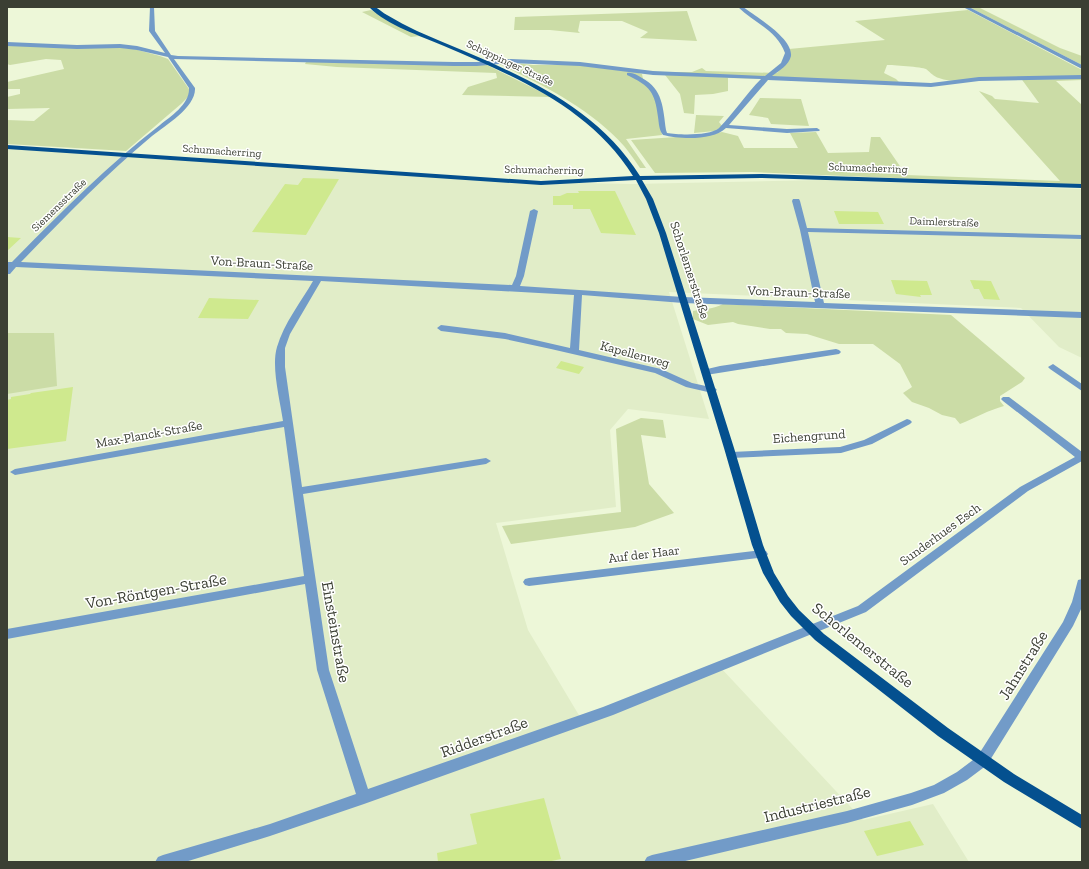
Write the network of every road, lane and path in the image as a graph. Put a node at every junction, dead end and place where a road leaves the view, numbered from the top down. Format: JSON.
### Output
{"nodes":[{"id":1,"x":152,"y":7,"type":"edge"},
{"id":2,"x":371,"y":7,"type":"edge"},
{"id":3,"x":740,"y":7,"type":"edge"},
{"id":4,"x":965,"y":7,"type":"edge"},
{"id":5,"x":7,"y":44,"type":"edge"},
{"id":6,"x":171,"y":57,"type":"junction"},
{"id":7,"x":490,"y":62,"type":"junction"},
{"id":8,"x":1082,"y":68,"type":"edge"},
{"id":9,"x":620,"y":70,"type":"junction"},
{"id":10,"x":1082,"y":76,"type":"edge"},
{"id":11,"x":766,"y":78,"type":"junction"},
{"id":12,"x":723,"y":126,"type":"junction"},
{"id":13,"x":817,"y":130,"type":"dead end"},
{"id":14,"x":7,"y":147,"type":"edge"},
{"id":15,"x":126,"y":155,"type":"junction"},
{"id":16,"x":639,"y":178,"type":"junction"},
{"id":17,"x":1082,"y":186,"type":"edge"},
{"id":18,"x":796,"y":201,"type":"dead end"},
{"id":19,"x":534,"y":211,"type":"dead end"},
{"id":20,"x":804,"y":230,"type":"junction"},
{"id":21,"x":1082,"y":238,"type":"edge"},
{"id":22,"x":11,"y":264,"type":"edge"},
{"id":23,"x":7,"y":272,"type":"edge"},
{"id":24,"x":318,"y":279,"type":"junction"},
{"id":25,"x":515,"y":288,"type":"junction"},
{"id":26,"x":578,"y":293,"type":"junction"},
{"id":27,"x":683,"y":300,"type":"junction"},
{"id":28,"x":820,"y":305,"type":"junction"},
{"id":29,"x":1082,"y":315,"type":"edge"},
{"id":30,"x":441,"y":328,"type":"dead end"},
{"id":31,"x":574,"y":352,"type":"junction"},
{"id":32,"x":836,"y":352,"type":"dead end"},
{"id":33,"x":1053,"y":367,"type":"dead end"},
{"id":34,"x":706,"y":372,"type":"junction"},
{"id":35,"x":1082,"y":388,"type":"edge"},
{"id":36,"x":712,"y":390,"type":"junction"},
{"id":37,"x":1006,"y":399,"type":"dead end"},
{"id":38,"x":288,"y":422,"type":"junction"},
{"id":39,"x":907,"y":422,"type":"dead end"},
{"id":40,"x":731,"y":454,"type":"junction"},
{"id":41,"x":1082,"y":457,"type":"edge"},
{"id":42,"x":486,"y":461,"type":"dead end"},
{"id":43,"x":15,"y":472,"type":"dead end"},
{"id":44,"x":298,"y":491,"type":"junction"},
{"id":45,"x":762,"y":554,"type":"junction"},
{"id":46,"x":310,"y":579,"type":"junction"},
{"id":47,"x":530,"y":582,"type":"dead end"},
{"id":48,"x":1082,"y":583,"type":"edge"},
{"id":49,"x":812,"y":629,"type":"junction"},
{"id":50,"x":7,"y":634,"type":"edge"},
{"id":51,"x":982,"y":761,"type":"junction"},
{"id":52,"x":364,"y":798,"type":"junction"},
{"id":53,"x":1082,"y":823,"type":"edge"},
{"id":54,"x":190,"y":858,"type":"edge"},
{"id":55,"x":163,"y":862,"type":"edge"},
{"id":56,"x":652,"y":862,"type":"edge"}],
"edges":[{"from":1,"to":6,"type":"street","name":"Siemensstraße"},
{"from":2,"to":7,"type":"main road","name":"Schöppinger Straße"},
{"from":3,"to":11,"type":"street"},
{"from":4,"to":8,"type":"street"},
{"from":5,"to":6,"type":"street"},
{"from":6,"to":7,"type":"street"},
{"from":6,"to":15,"type":"street","name":"Siemensstraße"},
{"from":7,"to":9,"type":"street"},
{"from":7,"to":16,"type":"main road","name":"Schöppinger Straße"},
{"from":9,"to":11,"type":"street"},
{"from":9,"to":12,"type":"street"},
{"from":10,"to":11,"type":"street"},
{"from":11,"to":12,"type":"street"},
{"from":12,"to":13,"type":"street"},
{"from":14,"to":15,"type":"main road","name":"Schumacherring"},
{"from":15,"to":16,"type":"main road","name":"Schumacherring"},
{"from":15,"to":22,"type":"street","name":"Siemensstraße"},
{"from":16,"to":17,"type":"main road","name":"Schumacherring"},
{"from":16,"to":27,"type":"main road","name":"Schorlemerstraße"},
{"from":18,"to":20,"type":"street"},
{"from":19,"to":25,"type":"street"},
{"from":20,"to":21,"type":"street","name":"Daimlerstraße"},
{"from":20,"to":28,"type":"street"},
{"from":22,"to":23,"type":"street","name":"Siemensstraße"},
{"from":22,"to":24,"type":"street","name":"Von-Braun-Straße"},
{"from":24,"to":25,"type":"street","name":"Von-Braun-Straße"},
{"from":24,"to":38,"type":"street","name":"Einsteinstraße"},
{"from":25,"to":26,"type":"street","name":"Von-Braun-Straße"},
{"from":26,"to":27,"type":"street","name":"Von-Braun-Straße"},
{"from":26,"to":31,"type":"street"},
{"from":27,"to":28,"type":"street","name":"Von-Braun-Straße"},
{"from":27,"to":34,"type":"main road","name":"Schorlemerstraße"},
{"from":28,"to":29,"type":"street","name":"Von-Braun-Straße"},
{"from":30,"to":31,"type":"street","name":"Kapellenweg"},
{"from":31,"to":36,"type":"street","name":"Kapellenweg"},
{"from":32,"to":34,"type":"street"},
{"from":33,"to":35,"type":"street"},
{"from":34,"to":36,"type":"main road","name":"Schorlemerstraße"},
{"from":36,"to":40,"type":"main road","name":"Schorlemerstraße"},
{"from":37,"to":41,"type":"street","name":"Sunderhues Esch"},
{"from":38,"to":43,"type":"street","name":"Max-Planck-Straße"},
{"from":38,"to":44,"type":"street","name":"Einsteinstraße"},
{"from":39,"to":40,"type":"street","name":"Eichengrund"},
{"from":40,"to":45,"type":"main road","name":"Schorlemerstraße"},
{"from":41,"to":49,"type":"street","name":"Sunderhues Esch"},
{"from":42,"to":44,"type":"street"},
{"from":44,"to":46,"type":"street","name":"Einsteinstraße"},
{"from":45,"to":47,"type":"street","name":"Auf der Haar"},
{"from":45,"to":49,"type":"main road","name":"Schorlemerstraße"},
{"from":46,"to":50,"type":"street","name":"Von-Röntgen-Straße"},
{"from":46,"to":52,"type":"street","name":"Einsteinstraße"},
{"from":48,"to":51,"type":"street","name":"Jahnstraße"},
{"from":49,"to":51,"type":"main road","name":"Schorlemerstraße"},
{"from":49,"to":52,"type":"street","name":"Ridderstraße"},
{"from":51,"to":53,"type":"main road","name":"Schorlemerstraße"},
{"from":51,"to":56,"type":"street","name":"Industriestraße"},
{"from":52,"to":54,"type":"street","name":"Ridderstraße"},
{"from":54,"to":55,"type":"street","name":"Ridderstraße"}]}
